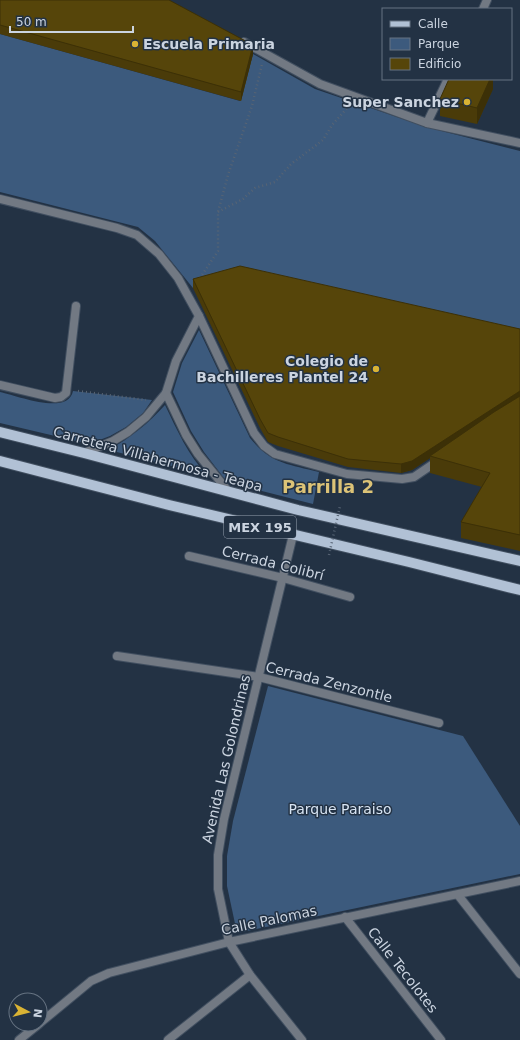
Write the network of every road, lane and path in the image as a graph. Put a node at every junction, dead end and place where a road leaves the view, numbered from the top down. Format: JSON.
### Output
{"nodes":[{"id":1,"x":236,"y":38,"type":"edge"},
{"id":2,"x":263,"y":59,"type":"dead end"},
{"id":3,"x":448,"y":80,"type":"edge"},
{"id":4,"x":357,"y":98,"type":"junction"},
{"id":5,"x":427,"y":123,"type":"junction"},
{"id":6,"x":520,"y":143,"type":"edge"},
{"id":7,"x":0,"y":199,"type":"edge"},
{"id":8,"x":218,"y":212,"type":"junction"},
{"id":9,"x":185,"y":292,"type":"junction"},
{"id":10,"x":76,"y":306,"type":"dead end"},
{"id":11,"x":199,"y":316,"type":"junction"},
{"id":12,"x":0,"y":385,"type":"edge"},
{"id":13,"x":73,"y":391,"type":"dead end"},
{"id":14,"x":166,"y":393,"type":"junction"},
{"id":15,"x":160,"y":401,"type":"junction"},
{"id":16,"x":0,"y":432,"type":"edge"},
{"id":17,"x":84,"y":453,"type":"junction"},
{"id":18,"x":447,"y":454,"type":"edge"},
{"id":19,"x":0,"y":461,"type":"edge"},
{"id":20,"x":228,"y":491,"type":"junction"},
{"id":21,"x":340,"y":506,"type":"dead end"},
{"id":22,"x":293,"y":535,"type":"junction"},
{"id":23,"x":329,"y":555,"type":"dead end"},
{"id":24,"x":189,"y":556,"type":"dead end"},
{"id":25,"x":520,"y":561,"type":"edge"},
{"id":26,"x":283,"y":578,"type":"junction"},
{"id":27,"x":520,"y":590,"type":"edge"},
{"id":28,"x":350,"y":597,"type":"dead end"},
{"id":29,"x":117,"y":656,"type":"dead end"},
{"id":30,"x":259,"y":677,"type":"junction"},
{"id":31,"x":439,"y":723,"type":"dead end"},
{"id":32,"x":520,"y":881,"type":"edge"},
{"id":33,"x":458,"y":895,"type":"junction"},
{"id":34,"x":345,"y":917,"type":"junction"},
{"id":35,"x":229,"y":942,"type":"junction"},
{"id":36,"x":520,"y":974,"type":"edge"},
{"id":37,"x":250,"y":975,"type":"junction"},
{"id":38,"x":48,"y":1016,"type":"edge"},
{"id":39,"x":28,"y":1032,"type":"edge"},
{"id":40,"x":19,"y":1040,"type":"edge"},
{"id":41,"x":168,"y":1040,"type":"edge"},
{"id":42,"x":302,"y":1040,"type":"edge"},
{"id":43,"x":442,"y":1040,"type":"edge"}],
"edges":[{"from":1,"to":4,"type":"street"},
{"from":2,"to":8,"type":"path"},
{"from":3,"to":5,"type":"street"},
{"from":4,"to":5,"type":"street"},
{"from":4,"to":8,"type":"path"},
{"from":5,"to":6,"type":"street"},
{"from":7,"to":9,"type":"street"},
{"from":8,"to":9,"type":"path"},
{"from":9,"to":11,"type":"street"},
{"from":10,"to":12,"type":"street"},
{"from":11,"to":14,"type":"street"},
{"from":11,"to":18,"type":"street"},
{"from":13,"to":15,"type":"path"},
{"from":14,"to":15,"type":"street"},
{"from":14,"to":20,"type":"street"},
{"from":15,"to":17,"type":"street"},
{"from":16,"to":17,"type":"main road","name":"Carretera Villahermosa - Teapa","number":"MEX 195"},
{"from":17,"to":20,"type":"main road","name":"Carretera Villahermosa - Teapa","number":"MEX 195"},
{"from":19,"to":22,"type":"main road","number":"MEX 195"},
{"from":20,"to":25,"type":"main road","name":"Carretera Villahermosa - Teapa","number":"MEX 195"},
{"from":21,"to":23,"type":"path","bridge":true},
{"from":22,"to":26,"type":"street","name":"Avenida Las Golondrinas"},
{"from":22,"to":27,"type":"main road","number":"MEX 195"},
{"from":24,"to":26,"type":"street","name":"Cerrada Colibrí"},
{"from":26,"to":28,"type":"street","name":"Cerrada Colibrí"},
{"from":26,"to":30,"type":"street","name":"Avenida Las Golondrinas"},
{"from":29,"to":30,"type":"street","name":"Cerrada Zenzontle"},
{"from":30,"to":31,"type":"street","name":"Cerrada Zenzontle"},
{"from":30,"to":35,"type":"street","name":"Avenida Las Golondrinas"},
{"from":32,"to":33,"type":"street","name":"Calle Palomas"},
{"from":33,"to":34,"type":"street","name":"Calle Palomas"},
{"from":33,"to":36,"type":"street"},
{"from":34,"to":35,"type":"street","name":"Calle Palomas"},
{"from":34,"to":43,"type":"street","name":"Calle Tecolotes"},
{"from":35,"to":37,"type":"street","name":"Avenida Las Golondrinas"},
{"from":35,"to":38,"type":"street","name":"Calle Palomas"},
{"from":37,"to":41,"type":"street"},
{"from":37,"to":42,"type":"street","name":"Avenida Las Golondrinas"},
{"from":39,"to":40,"type":"street","name":"Calle Palomas"}]}
